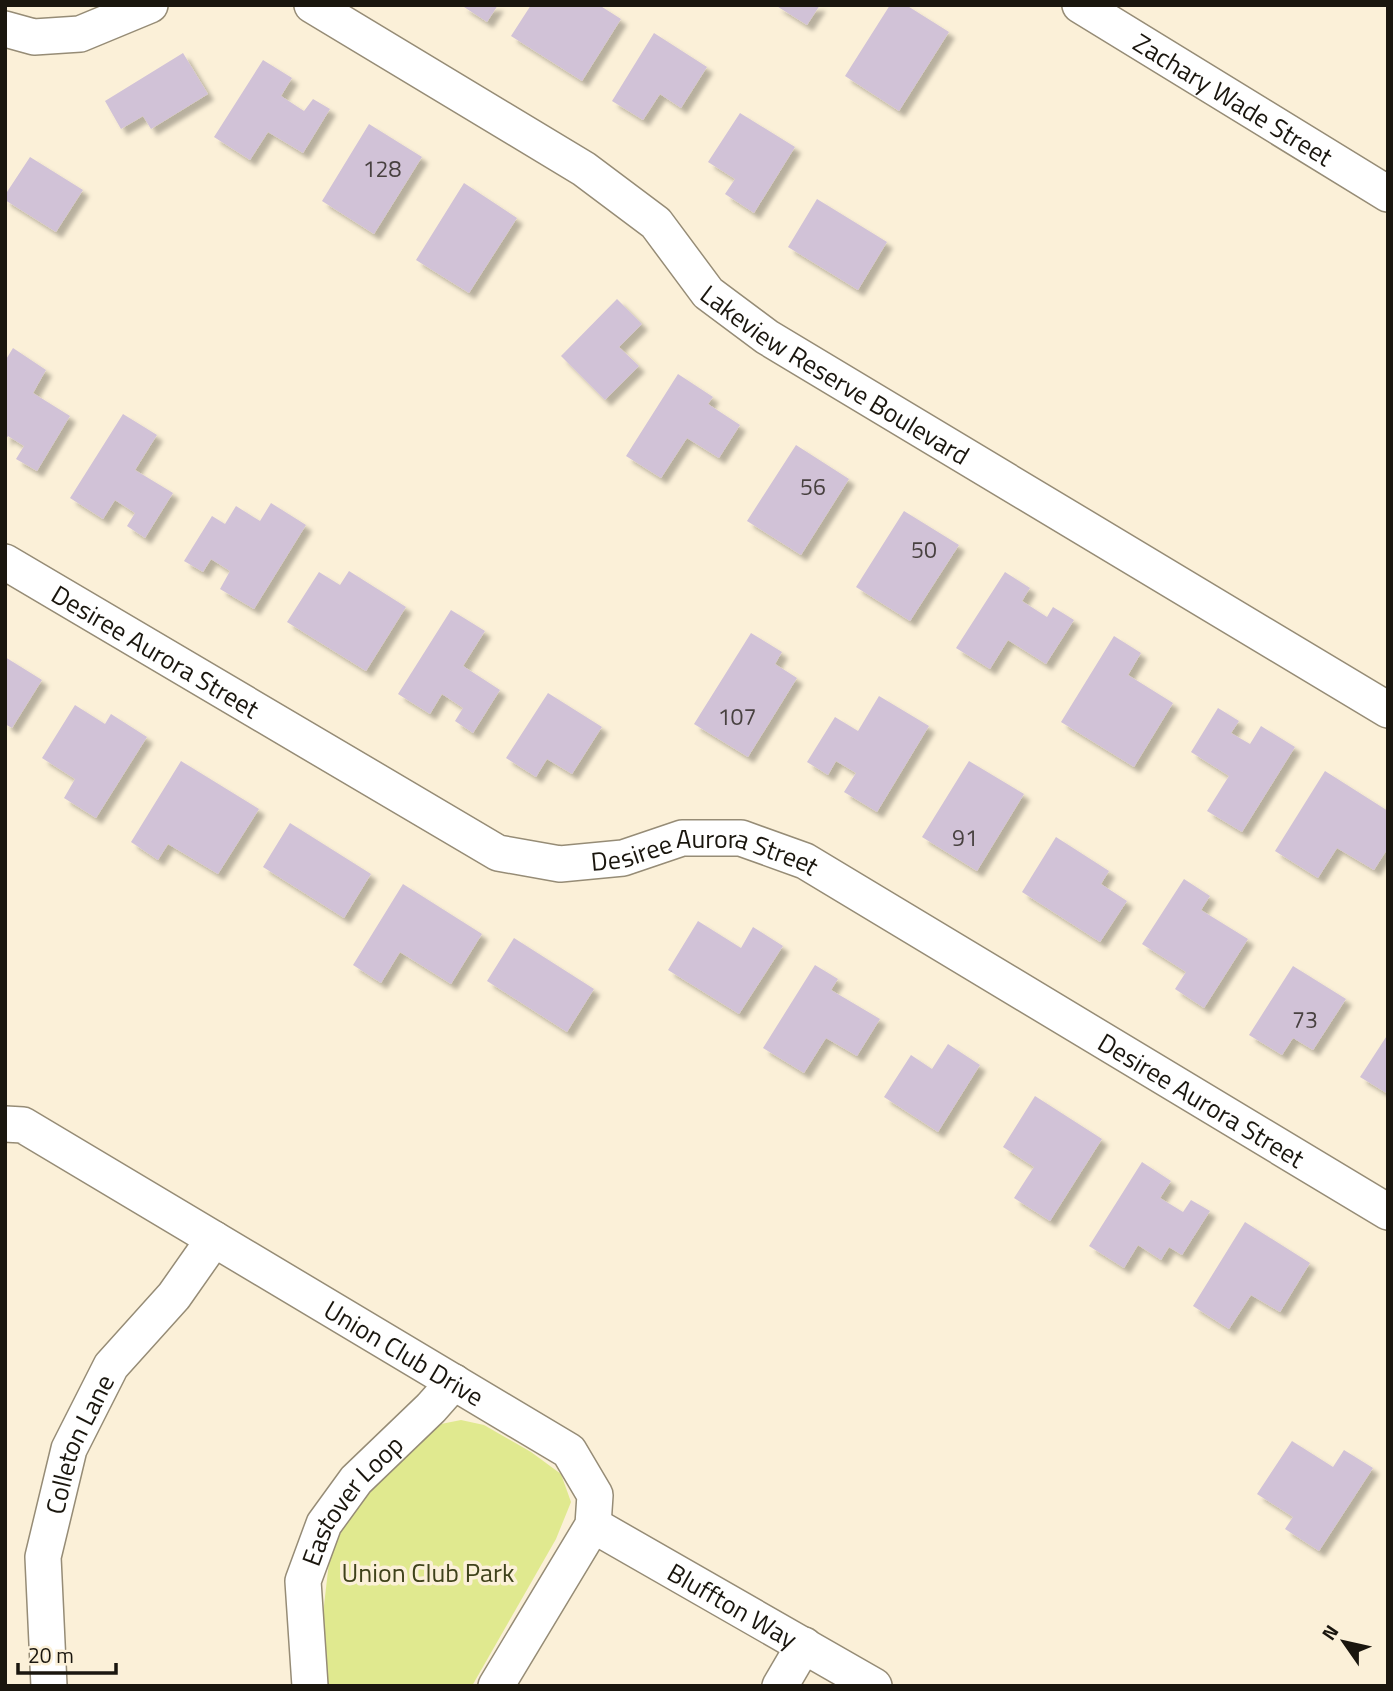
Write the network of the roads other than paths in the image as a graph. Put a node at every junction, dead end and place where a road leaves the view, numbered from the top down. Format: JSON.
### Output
{"nodes":[{"id":1,"x":150,"y":5,"type":"edge"},
{"id":2,"x":312,"y":5,"type":"edge"},
{"id":3,"x":1080,"y":5,"type":"edge"},
{"id":4,"x":5,"y":29,"type":"edge"},
{"id":5,"x":1388,"y":194,"type":"edge"},
{"id":6,"x":5,"y":562,"type":"edge"},
{"id":7,"x":1388,"y":710,"type":"edge"},
{"id":8,"x":5,"y":1124,"type":"edge"},
{"id":9,"x":1388,"y":1212,"type":"edge"},
{"id":10,"x":214,"y":1239,"type":"junction"},
{"id":11,"x":454,"y":1382,"type":"junction"},
{"id":12,"x":593,"y":1525,"type":"junction"},
{"id":13,"x":804,"y":1645,"type":"junction"},
{"id":14,"x":49,"y":1686,"type":"edge"},
{"id":15,"x":310,"y":1686,"type":"edge"},
{"id":16,"x":496,"y":1686,"type":"edge"},
{"id":17,"x":780,"y":1686,"type":"edge"},
{"id":18,"x":874,"y":1686,"type":"edge"}],
"edges":[{"from":1,"to":4,"type":"street"},
{"from":2,"to":7,"type":"street","name":"Lakeview Reserve Boulevard"},
{"from":3,"to":5,"type":"street","name":"Zachary Wade Street"},
{"from":6,"to":9,"type":"street","name":"Desiree Aurora Street"},
{"from":8,"to":10,"type":"street","name":"Union Club Drive"},
{"from":10,"to":11,"type":"street","name":"Union Club Drive"},
{"from":10,"to":14,"type":"street","name":"Colleton Lane"},
{"from":11,"to":12,"type":"street","name":"Union Club Drive"},
{"from":11,"to":15,"type":"street","name":"Eastover Loop"},
{"from":12,"to":13,"type":"street","name":"Bluffton Way"},
{"from":12,"to":16,"type":"street"},
{"from":13,"to":17,"type":"street"},
{"from":13,"to":18,"type":"street","name":"Bluffton Way"}]}
